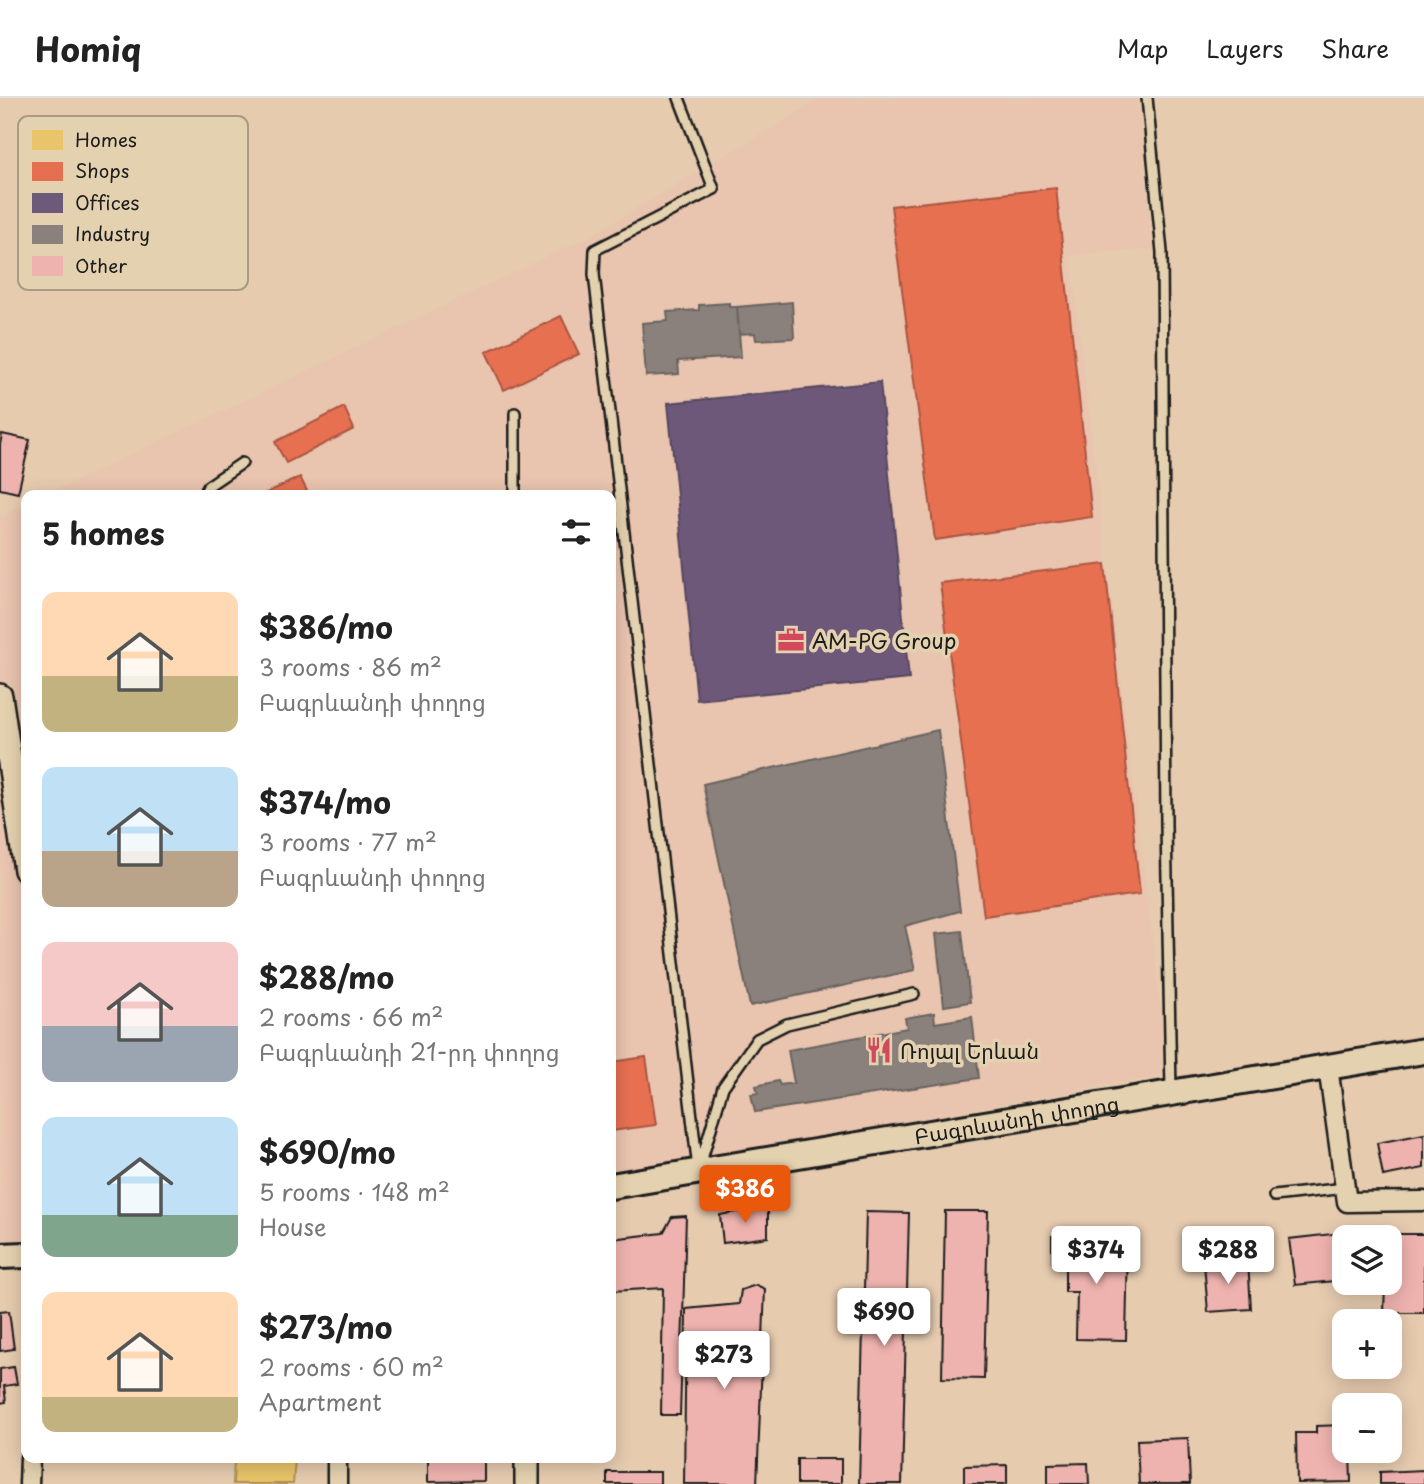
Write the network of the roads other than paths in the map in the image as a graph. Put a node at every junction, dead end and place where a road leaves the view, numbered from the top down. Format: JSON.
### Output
{"nodes":[{"id":1,"x":679,"y":98,"type":"edge"},
{"id":2,"x":1147,"y":98,"type":"edge"},
{"id":3,"x":515,"y":413,"type":"dead end"},
{"id":4,"x":242,"y":463,"type":"dead end"},
{"id":5,"x":206,"y":490,"type":"edge"},
{"id":6,"x":515,"y":490,"type":"edge"},
{"id":7,"x":0,"y":696,"type":"edge"},
{"id":8,"x":21,"y":837,"type":"edge"},
{"id":9,"x":914,"y":993,"type":"dead end"},
{"id":10,"x":1424,"y":1051,"type":"edge"},
{"id":11,"x":1328,"y":1067,"type":"junction"},
{"id":12,"x":1171,"y":1093,"type":"junction"},
{"id":13,"x":698,"y":1171,"type":"junction"},
{"id":14,"x":616,"y":1185,"type":"edge"},
{"id":15,"x":1345,"y":1188,"type":"junction"},
{"id":16,"x":1274,"y":1196,"type":"dead end"},
{"id":17,"x":1424,"y":1201,"type":"edge"},
{"id":18,"x":21,"y":1255,"type":"edge"},
{"id":19,"x":0,"y":1256,"type":"edge"},
{"id":20,"x":30,"y":1463,"type":"edge"},
{"id":21,"x":337,"y":1463,"type":"edge"},
{"id":22,"x":527,"y":1463,"type":"edge"},
{"id":23,"x":29,"y":1484,"type":"edge"},
{"id":24,"x":337,"y":1484,"type":"edge"},
{"id":25,"x":527,"y":1484,"type":"edge"}],
"edges":[{"from":1,"to":13,"type":"lane"},
{"from":2,"to":12,"type":"lane"},
{"from":3,"to":6,"type":"lane"},
{"from":4,"to":5,"type":"lane"},
{"from":7,"to":8,"type":"street"},
{"from":9,"to":13,"type":"lane"},
{"from":10,"to":11,"type":"main road","name":"Բագրևանդի փողոց"},
{"from":11,"to":12,"type":"main road","name":"Բագրևանդի փողոց"},
{"from":11,"to":15,"type":"street"},
{"from":12,"to":13,"type":"main road","name":"Բագրևանդի փողոց"},
{"from":13,"to":14,"type":"main road","name":"Բագրևանդի փողոց"},
{"from":15,"to":16,"type":"lane"},
{"from":15,"to":17,"type":"street"},
{"from":18,"to":19,"type":"main road"},
{"from":20,"to":23,"type":"street"},
{"from":21,"to":24,"type":"street"},
{"from":22,"to":25,"type":"street"}]}
